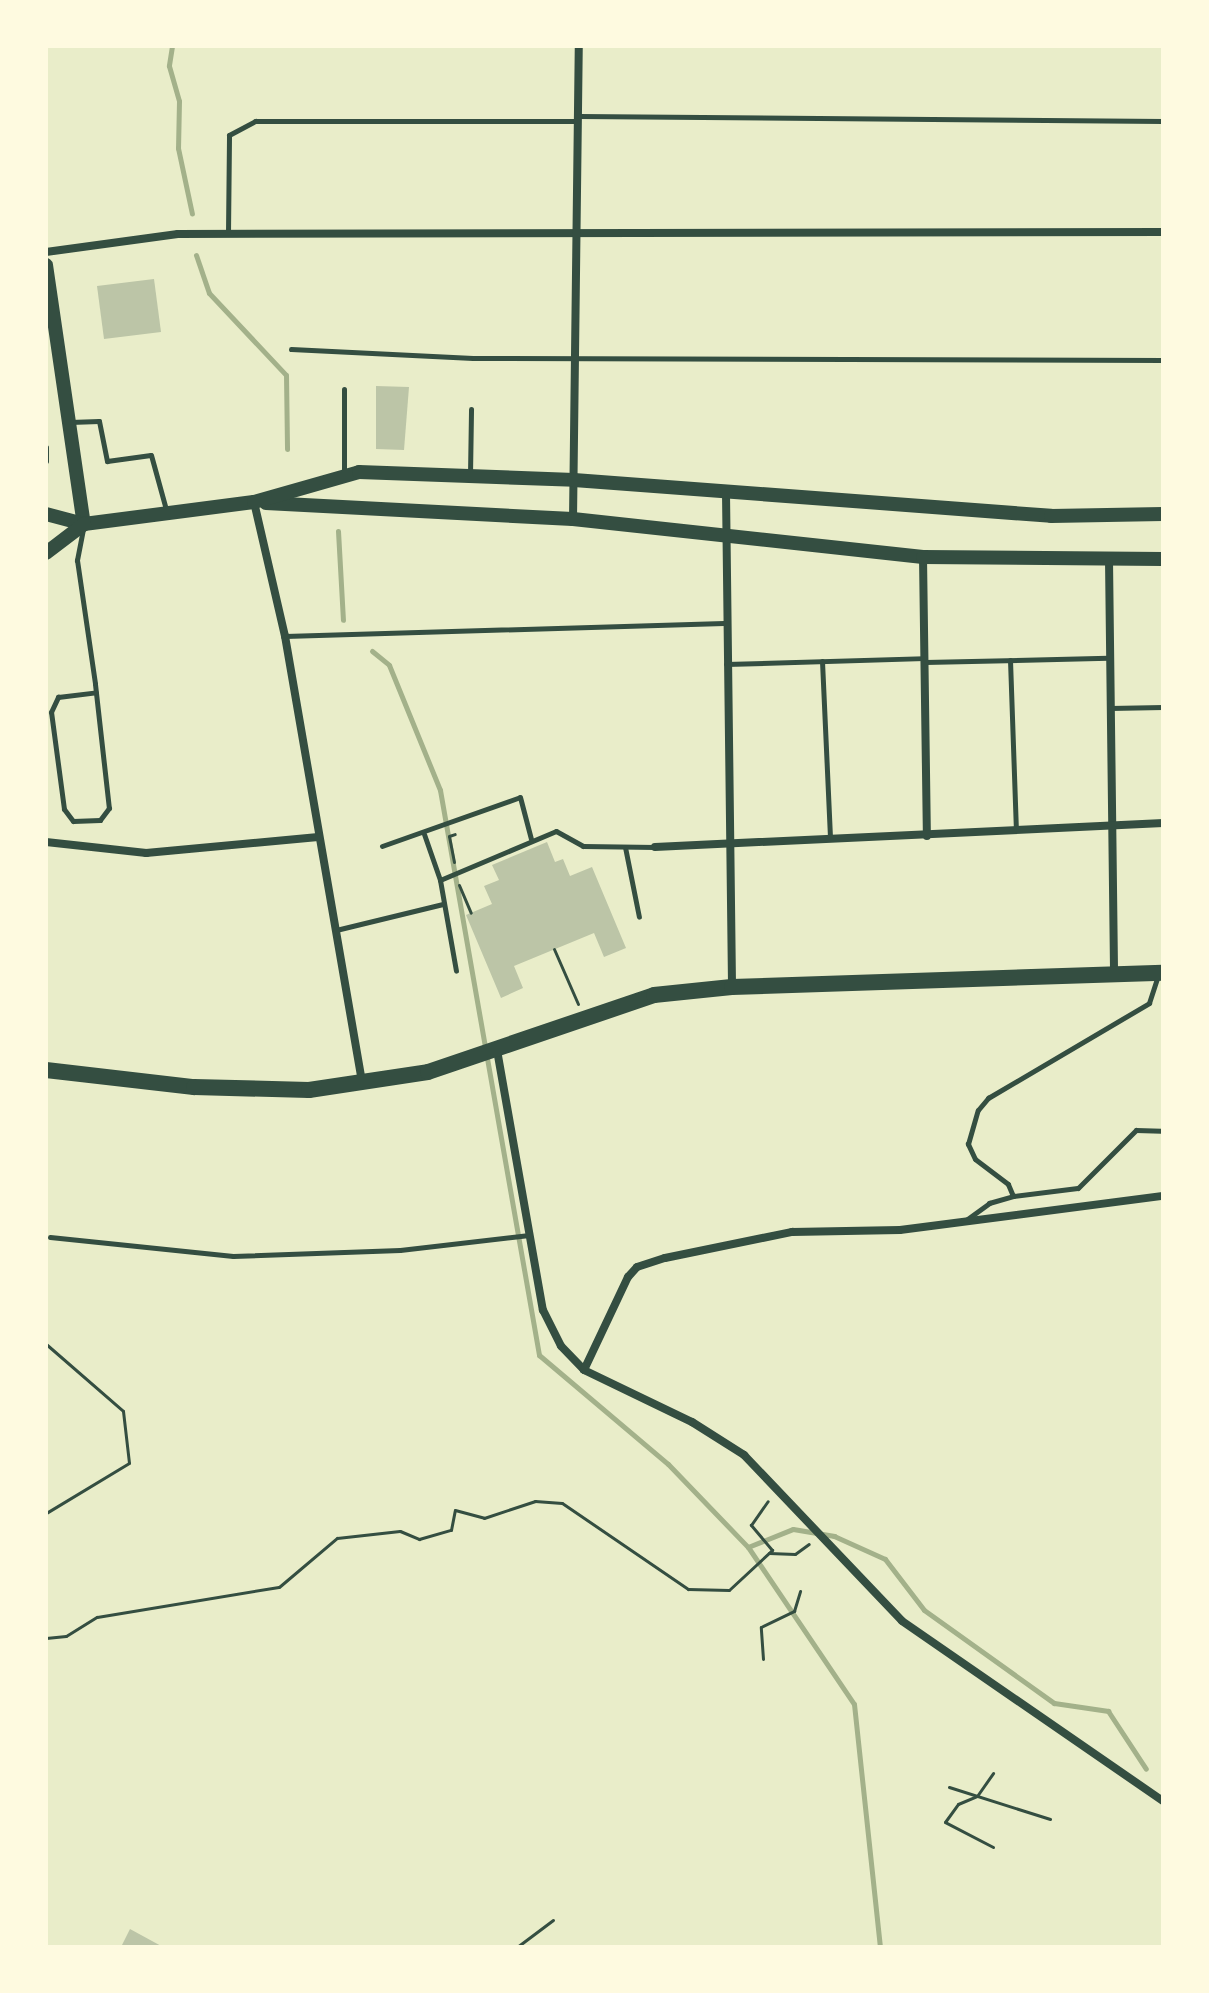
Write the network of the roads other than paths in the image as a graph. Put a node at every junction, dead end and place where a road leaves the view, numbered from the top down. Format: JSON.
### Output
{"nodes":[{"id":1,"x":579,"y":46,"type":"edge"},
{"id":2,"x":578,"y":118,"type":"junction"},
{"id":3,"x":1163,"y":121,"type":"edge"},
{"id":4,"x":576,"y":232,"type":"junction"},
{"id":5,"x":1163,"y":232,"type":"edge"},
{"id":6,"x":228,"y":233,"type":"junction"},
{"id":7,"x":46,"y":252,"type":"edge"},
{"id":8,"x":46,"y":265,"type":"edge"},
{"id":9,"x":49,"y":305,"type":"edge"},
{"id":10,"x":291,"y":349,"type":"dead end"},
{"id":11,"x":577,"y":356,"type":"junction"},
{"id":12,"x":1163,"y":360,"type":"edge"},
{"id":13,"x":344,"y":389,"type":"dead end"},
{"id":14,"x":471,"y":409,"type":"dead end"},
{"id":15,"x":69,"y":422,"type":"junction"},
{"id":16,"x":46,"y":447,"type":"edge"},
{"id":17,"x":46,"y":461,"type":"edge"},
{"id":18,"x":344,"y":476,"type":"junction"},
{"id":19,"x":470,"y":476,"type":"junction"},
{"id":20,"x":574,"y":480,"type":"junction"},
{"id":21,"x":726,"y":493,"type":"junction"},
{"id":22,"x":254,"y":502,"type":"junction"},
{"id":23,"x":167,"y":513,"type":"junction"},
{"id":24,"x":46,"y":514,"type":"edge"},
{"id":25,"x":1163,"y":514,"type":"edge"},
{"id":26,"x":573,"y":519,"type":"junction"},
{"id":27,"x":84,"y":524,"type":"junction"},
{"id":28,"x":725,"y":535,"type":"junction"},
{"id":29,"x":46,"y":553,"type":"edge"},
{"id":30,"x":923,"y":557,"type":"junction"},
{"id":31,"x":1163,"y":559,"type":"edge"},
{"id":32,"x":1109,"y":560,"type":"junction"},
{"id":33,"x":724,"y":623,"type":"junction"},
{"id":34,"x":285,"y":636,"type":"junction"},
{"id":35,"x":1108,"y":658,"type":"junction"},
{"id":36,"x":924,"y":660,"type":"junction"},
{"id":37,"x":1010,"y":660,"type":"junction"},
{"id":38,"x":822,"y":661,"type":"junction"},
{"id":39,"x":725,"y":664,"type":"junction"},
{"id":40,"x":96,"y":692,"type":"junction"},
{"id":41,"x":1163,"y":707,"type":"edge"},
{"id":42,"x":1109,"y":708,"type":"junction"},
{"id":43,"x":1163,"y":823,"type":"edge"},
{"id":44,"x":1111,"y":825,"type":"junction"},
{"id":45,"x":1016,"y":831,"type":"junction"},
{"id":46,"x":424,"y":834,"type":"junction"},
{"id":47,"x":927,"y":836,"type":"junction"},
{"id":48,"x":318,"y":837,"type":"junction"},
{"id":49,"x":531,"y":839,"type":"junction"},
{"id":50,"x":830,"y":839,"type":"junction"},
{"id":51,"x":46,"y":842,"type":"edge"},
{"id":52,"x":729,"y":845,"type":"junction"},
{"id":53,"x":382,"y":846,"type":"dead end"},
{"id":54,"x":625,"y":847,"type":"junction"},
{"id":55,"x":655,"y":847,"type":"joint"},
{"id":56,"x":440,"y":880,"type":"junction"},
{"id":57,"x":443,"y":904,"type":"junction"},
{"id":58,"x":639,"y":917,"type":"dead end"},
{"id":59,"x":335,"y":930,"type":"junction"},
{"id":60,"x":456,"y":971,"type":"dead end"},
{"id":61,"x":1114,"y":973,"type":"junction"},
{"id":62,"x":1161,"y":973,"type":"edge"},
{"id":63,"x":732,"y":987,"type":"junction"},
{"id":64,"x":497,"y":1050,"type":"junction"},
{"id":65,"x":46,"y":1070,"type":"edge"},
{"id":66,"x":362,"y":1084,"type":"junction"},
{"id":67,"x":1161,"y":1131,"type":"edge"},
{"id":68,"x":1013,"y":1196,"type":"junction"},
{"id":69,"x":1163,"y":1196,"type":"edge"},
{"id":70,"x":966,"y":1220,"type":"junction"},
{"id":71,"x":530,"y":1235,"type":"junction"},
{"id":72,"x":50,"y":1237,"type":"dead end"},
{"id":73,"x":584,"y":1370,"type":"junction"},
{"id":74,"x":1163,"y":1801,"type":"edge"}],
"edges":[{"from":1,"to":2,"type":"street"},
{"from":2,"to":3,"type":"lane"},
{"from":2,"to":4,"type":"street"},
{"from":2,"to":6,"type":"lane"},
{"from":4,"to":5,"type":"street"},
{"from":4,"to":6,"type":"street"},
{"from":4,"to":11,"type":"street"},
{"from":6,"to":7,"type":"street"},
{"from":8,"to":9,"type":"street"},
{"from":9,"to":15,"type":"street"},
{"from":10,"to":11,"type":"lane"},
{"from":11,"to":12,"type":"lane"},
{"from":11,"to":20,"type":"street"},
{"from":13,"to":18,"type":"lane"},
{"from":14,"to":19,"type":"lane"},
{"from":15,"to":23,"type":"lane"},
{"from":15,"to":27,"type":"street"},
{"from":16,"to":17,"type":"lane"},
{"from":18,"to":19,"type":"street"},
{"from":18,"to":22,"type":"street"},
{"from":19,"to":20,"type":"street"},
{"from":20,"to":21,"type":"street"},
{"from":20,"to":26,"type":"street"},
{"from":21,"to":25,"type":"street"},
{"from":21,"to":28,"type":"street"},
{"from":22,"to":23,"type":"street"},
{"from":22,"to":26,"type":"street"},
{"from":22,"to":34,"type":"street"},
{"from":23,"to":27,"type":"street"},
{"from":24,"to":27,"type":"street"},
{"from":26,"to":28,"type":"street"},
{"from":27,"to":29,"type":"street"},
{"from":27,"to":40,"type":"lane"},
{"from":28,"to":30,"type":"street"},
{"from":28,"to":33,"type":"street"},
{"from":30,"to":32,"type":"street"},
{"from":30,"to":36,"type":"street"},
{"from":31,"to":32,"type":"street"},
{"from":32,"to":35,"type":"street"},
{"from":33,"to":34,"type":"lane"},
{"from":33,"to":39,"type":"street"},
{"from":34,"to":48,"type":"street"},
{"from":35,"to":37,"type":"lane"},
{"from":35,"to":42,"type":"street"},
{"from":36,"to":37,"type":"lane"},
{"from":36,"to":38,"type":"lane"},
{"from":36,"to":47,"type":"street"},
{"from":37,"to":45,"type":"lane"},
{"from":38,"to":39,"type":"lane"},
{"from":38,"to":50,"type":"lane"},
{"from":39,"to":52,"type":"street"},
{"from":40,"to":40,"type":"lane"},
{"from":41,"to":42,"type":"lane"},
{"from":42,"to":44,"type":"street"},
{"from":43,"to":44,"type":"street"},
{"from":44,"to":45,"type":"street"},
{"from":44,"to":61,"type":"street"},
{"from":45,"to":47,"type":"street"},
{"from":46,"to":49,"type":"lane"},
{"from":46,"to":53,"type":"lane"},
{"from":46,"to":56,"type":"lane"},
{"from":47,"to":50,"type":"street"},
{"from":48,"to":51,"type":"street"},
{"from":48,"to":59,"type":"street"},
{"from":49,"to":54,"type":"lane"},
{"from":49,"to":56,"type":"lane"},
{"from":50,"to":52,"type":"street"},
{"from":52,"to":55,"type":"street"},
{"from":52,"to":63,"type":"street"},
{"from":54,"to":55,"type":"lane"},
{"from":54,"to":58,"type":"lane"},
{"from":56,"to":57,"type":"lane"},
{"from":57,"to":59,"type":"lane"},
{"from":57,"to":60,"type":"lane"},
{"from":59,"to":66,"type":"street"},
{"from":61,"to":62,"type":"main road"},
{"from":61,"to":63,"type":"main road"},
{"from":62,"to":68,"type":"lane"},
{"from":63,"to":64,"type":"main road"},
{"from":64,"to":66,"type":"main road"},
{"from":64,"to":71,"type":"street"},
{"from":65,"to":66,"type":"main road"},
{"from":67,"to":68,"type":"lane"},
{"from":68,"to":70,"type":"lane"},
{"from":69,"to":70,"type":"street"},
{"from":70,"to":73,"type":"street"},
{"from":71,"to":72,"type":"lane"},
{"from":71,"to":73,"type":"street"},
{"from":73,"to":74,"type":"street"}]}
